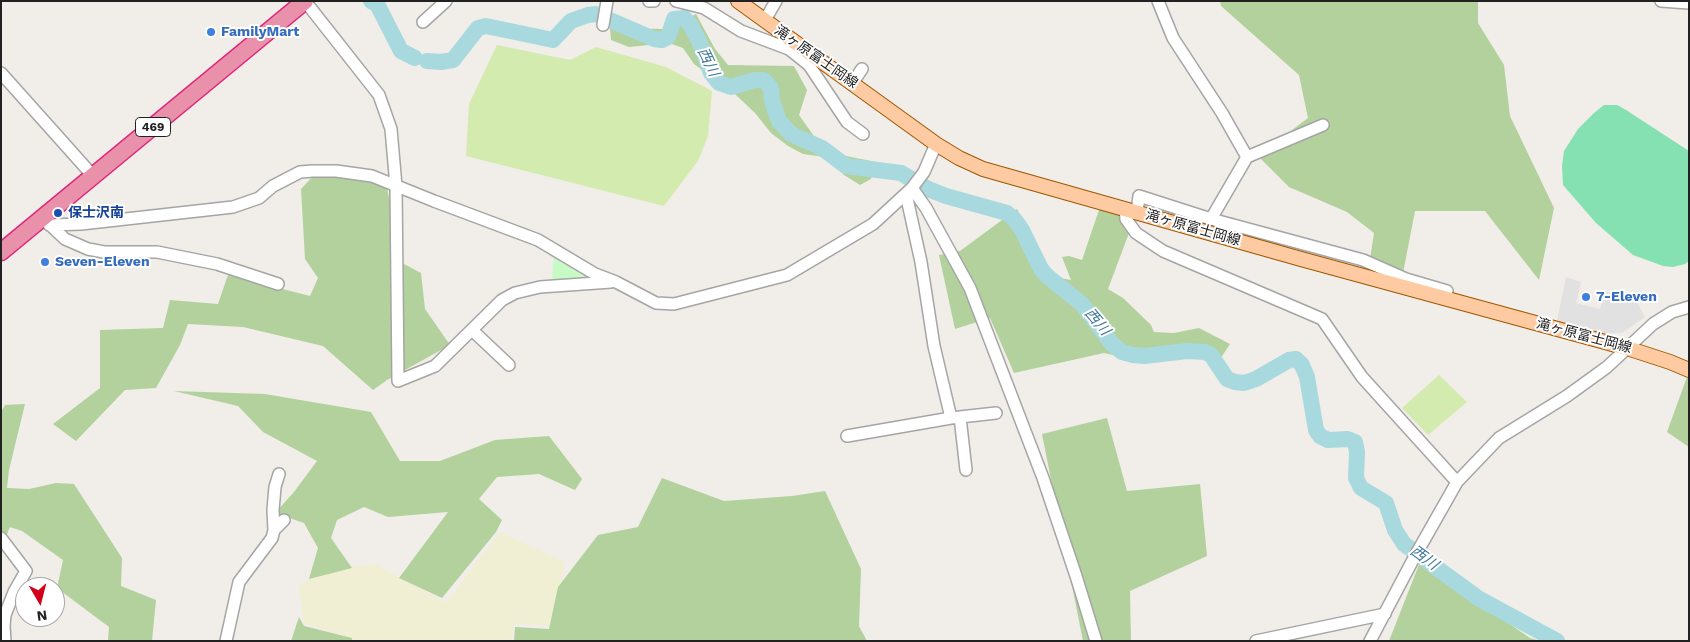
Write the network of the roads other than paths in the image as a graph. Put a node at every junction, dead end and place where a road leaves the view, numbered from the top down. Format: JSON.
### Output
{"nodes":[{"id":1,"x":305,"y":1,"type":"edge"},
{"id":2,"x":446,"y":1,"type":"edge"},
{"id":3,"x":607,"y":1,"type":"edge"},
{"id":4,"x":649,"y":1,"type":"edge"},
{"id":5,"x":654,"y":1,"type":"edge"},
{"id":6,"x":676,"y":1,"type":"edge"},
{"id":7,"x":738,"y":1,"type":"edge"},
{"id":8,"x":776,"y":1,"type":"edge"},
{"id":9,"x":1158,"y":1,"type":"edge"},
{"id":10,"x":1661,"y":1,"type":"edge"},
{"id":11,"x":1689,"y":3,"type":"edge"},
{"id":12,"x":765,"y":20,"type":"junction"},
{"id":13,"x":423,"y":22,"type":"dead end"},
{"id":14,"x":603,"y":25,"type":"dead end"},
{"id":15,"x":792,"y":45,"type":"junction"},
{"id":16,"x":862,"y":68,"type":"dead end"},
{"id":17,"x":1,"y":73,"type":"edge"},
{"id":18,"x":853,"y":82,"type":"junction"},
{"id":19,"x":1323,"y":124,"type":"dead end"},
{"id":20,"x":863,"y":134,"type":"dead end"},
{"id":21,"x":936,"y":144,"type":"junction"},
{"id":22,"x":1247,"y":157,"type":"junction"},
{"id":23,"x":94,"y":177,"type":"junction"},
{"id":24,"x":396,"y":186,"type":"junction"},
{"id":25,"x":909,"y":191,"type":"junction"},
{"id":26,"x":1131,"y":210,"type":"junction"},
{"id":27,"x":1211,"y":219,"type":"junction"},
{"id":28,"x":46,"y":222,"type":"junction"},
{"id":29,"x":1,"y":252,"type":"edge"},
{"id":30,"x":616,"y":282,"type":"junction"},
{"id":31,"x":278,"y":284,"type":"dead end"},
{"id":32,"x":1447,"y":290,"type":"dead end"},
{"id":33,"x":1689,"y":307,"type":"edge"},
{"id":34,"x":472,"y":330,"type":"junction"},
{"id":35,"x":1627,"y":348,"type":"junction"},
{"id":36,"x":509,"y":366,"type":"dead end"},
{"id":37,"x":1689,"y":370,"type":"edge"},
{"id":38,"x":996,"y":413,"type":"dead end"},
{"id":39,"x":956,"y":417,"type":"junction"},
{"id":40,"x":847,"y":436,"type":"dead end"},
{"id":41,"x":966,"y":470,"type":"dead end"},
{"id":42,"x":279,"y":474,"type":"dead end"},
{"id":43,"x":1458,"y":482,"type":"junction"},
{"id":44,"x":284,"y":520,"type":"dead end"},
{"id":45,"x":274,"y":530,"type":"junction"},
{"id":46,"x":1,"y":538,"type":"edge"},
{"id":47,"x":1385,"y":614,"type":"junction"},
{"id":48,"x":2,"y":625,"type":"edge"},
{"id":49,"x":5,"y":641,"type":"edge"},
{"id":50,"x":226,"y":641,"type":"edge"},
{"id":51,"x":1096,"y":641,"type":"edge"},
{"id":52,"x":1256,"y":641,"type":"edge"},
{"id":53,"x":1370,"y":641,"type":"edge"}],
"edges":[{"from":1,"to":23,"type":"highway","number":"469"},
{"from":1,"to":24,"type":"street"},
{"from":2,"to":13,"type":"street"},
{"from":3,"to":14,"type":"street"},
{"from":4,"to":5,"type":"street"},
{"from":6,"to":15,"type":"street"},
{"from":7,"to":12,"type":"main road","name":"滝ヶ原富士岡線"},
{"from":8,"to":12,"type":"street"},
{"from":9,"to":22,"type":"street"},
{"from":10,"to":11,"type":"street"},
{"from":12,"to":15,"type":"main road","name":"滝ヶ原富士岡線"},
{"from":15,"to":18,"type":"main road","name":"滝ヶ原富士岡線"},
{"from":15,"to":20,"type":"street"},
{"from":16,"to":18,"type":"street"},
{"from":17,"to":23,"type":"street"},
{"from":18,"to":21,"type":"main road","name":"滝ヶ原富士岡線"},
{"from":19,"to":22,"type":"street"},
{"from":21,"to":25,"type":"street"},
{"from":21,"to":26,"type":"main road","name":"滝ヶ原富士岡線"},
{"from":22,"to":27,"type":"street"},
{"from":23,"to":28,"type":"highway","number":"469"},
{"from":24,"to":28,"type":"street"},
{"from":24,"to":30,"type":"street"},
{"from":24,"to":34,"type":"street"},
{"from":25,"to":30,"type":"street"},
{"from":25,"to":39,"type":"street"},
{"from":25,"to":51,"type":"street"},
{"from":26,"to":27,"type":"street"},
{"from":26,"to":35,"type":"main road","name":"滝ヶ原富士岡線"},
{"from":26,"to":43,"type":"street"},
{"from":27,"to":32,"type":"street"},
{"from":28,"to":29,"type":"highway","number":"469"},
{"from":28,"to":31,"type":"street"},
{"from":30,"to":34,"type":"street"},
{"from":33,"to":35,"type":"street"},
{"from":34,"to":36,"type":"street"},
{"from":35,"to":37,"type":"main road","name":"滝ヶ原富士岡線"},
{"from":35,"to":43,"type":"street"},
{"from":38,"to":39,"type":"street"},
{"from":39,"to":40,"type":"street"},
{"from":39,"to":41,"type":"street"},
{"from":42,"to":45,"type":"street"},
{"from":43,"to":47,"type":"street"},
{"from":44,"to":45,"type":"street"},
{"from":45,"to":50,"type":"street"},
{"from":46,"to":48,"type":"street"},
{"from":47,"to":52,"type":"street"},
{"from":47,"to":53,"type":"street"},
{"from":48,"to":49,"type":"street"}]}
